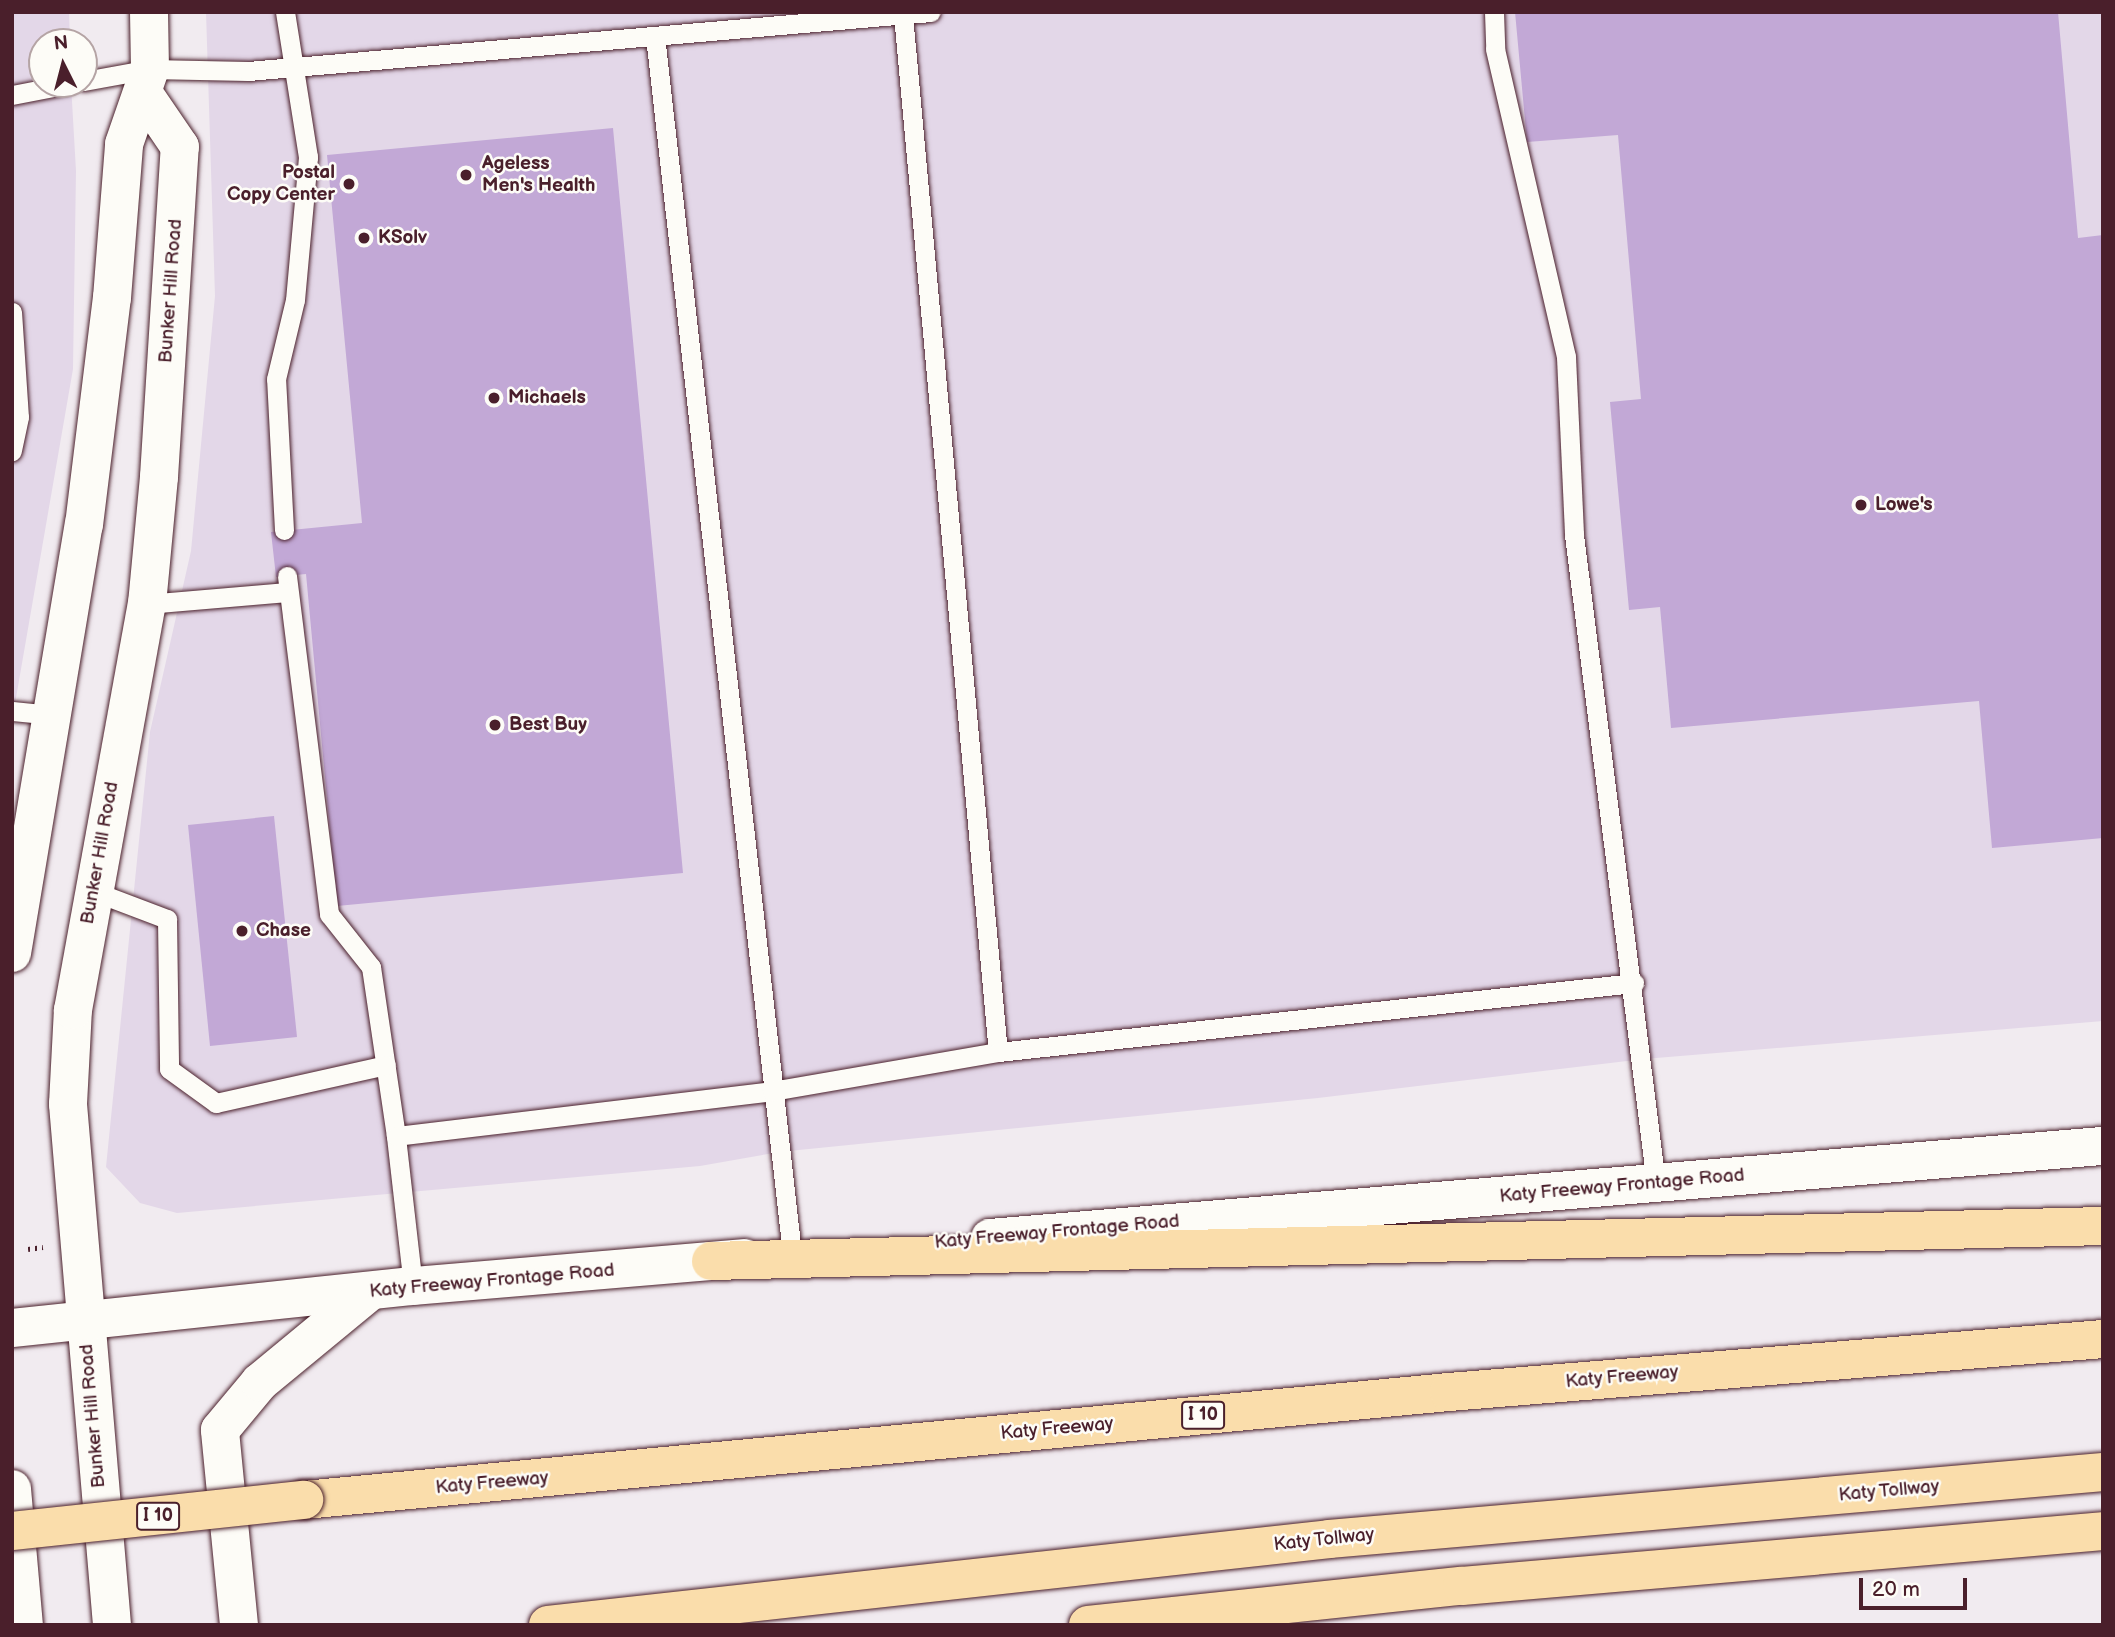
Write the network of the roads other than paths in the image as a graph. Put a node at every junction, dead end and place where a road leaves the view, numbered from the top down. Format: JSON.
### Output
{"nodes":[{"id":1,"x":149,"y":12,"type":"edge"},
{"id":2,"x":285,"y":12,"type":"edge"},
{"id":3,"x":930,"y":12,"type":"edge"},
{"id":4,"x":1494,"y":12,"type":"edge"},
{"id":5,"x":903,"y":15,"type":"junction"},
{"id":6,"x":656,"y":36,"type":"junction"},
{"id":7,"x":293,"y":67,"type":"junction"},
{"id":8,"x":98,"y":81,"type":"edge"},
{"id":9,"x":147,"y":81,"type":"junction"},
{"id":10,"x":12,"y":312,"type":"edge"},
{"id":11,"x":12,"y":451,"type":"edge"},
{"id":12,"x":285,"y":530,"type":"dead end"},
{"id":13,"x":147,"y":604,"type":"junction"},
{"id":14,"x":12,"y":711,"type":"edge"},
{"id":15,"x":52,"y":715,"type":"junction"},
{"id":16,"x":93,"y":891,"type":"junction"},
{"id":17,"x":12,"y":953,"type":"edge"},
{"id":18,"x":1634,"y":983,"type":"junction"},
{"id":19,"x":998,"y":1052,"type":"junction"},
{"id":20,"x":386,"y":1065,"type":"junction"},
{"id":21,"x":772,"y":1091,"type":"junction"},
{"id":22,"x":396,"y":1136,"type":"junction"},
{"id":23,"x":2103,"y":1146,"type":"edge"},
{"id":24,"x":1656,"y":1183,"type":"junction"},
{"id":25,"x":2103,"y":1226,"type":"edge"},
{"id":26,"x":792,"y":1254,"type":"junction"},
{"id":27,"x":711,"y":1261,"type":"junction"},
{"id":28,"x":413,"y":1286,"type":"junction"},
{"id":29,"x":369,"y":1292,"type":"junction"},
{"id":30,"x":85,"y":1320,"type":"junction"},
{"id":31,"x":12,"y":1328,"type":"edge"},
{"id":32,"x":2103,"y":1339,"type":"edge"},
{"id":33,"x":2103,"y":1472,"type":"edge"},
{"id":34,"x":12,"y":1489,"type":"edge"},
{"id":35,"x":12,"y":1531,"type":"edge"},
{"id":36,"x":2103,"y":1531,"type":"edge"},
{"id":37,"x":24,"y":1625,"type":"edge"},
{"id":38,"x":112,"y":1625,"type":"edge"},
{"id":39,"x":239,"y":1625,"type":"edge"},
{"id":40,"x":548,"y":1625,"type":"edge"},
{"id":41,"x":1088,"y":1625,"type":"edge"}],
"edges":[{"from":1,"to":9,"type":"street"},
{"from":2,"to":7,"type":"lane"},
{"from":3,"to":5,"type":"lane"},
{"from":4,"to":18,"type":"lane"},
{"from":5,"to":6,"type":"lane"},
{"from":5,"to":19,"type":"lane"},
{"from":6,"to":7,"type":"lane"},
{"from":6,"to":21,"type":"lane"},
{"from":7,"to":9,"type":"lane"},
{"from":7,"to":12,"type":"lane"},
{"from":8,"to":9,"type":"lane"},
{"from":9,"to":13,"type":"street","name":"Bunker Hill Road"},
{"from":9,"to":15,"type":"street"},
{"from":10,"to":11,"type":"lane"},
{"from":13,"to":16,"type":"street","name":"Bunker Hill Road"},
{"from":13,"to":20,"type":"lane"},
{"from":14,"to":15,"type":"lane"},
{"from":15,"to":17,"type":"street"},
{"from":16,"to":20,"type":"lane"},
{"from":16,"to":30,"type":"street","name":"Bunker Hill Road"},
{"from":18,"to":19,"type":"lane"},
{"from":18,"to":24,"type":"lane"},
{"from":19,"to":21,"type":"lane"},
{"from":20,"to":22,"type":"lane"},
{"from":21,"to":22,"type":"lane"},
{"from":21,"to":26,"type":"lane"},
{"from":22,"to":28,"type":"lane"},
{"from":23,"to":24,"type":"street","name":"Katy Freeway Frontage Road"},
{"from":24,"to":26,"type":"street","name":"Katy Freeway Frontage Road"},
{"from":25,"to":27,"type":"highway"},
{"from":26,"to":27,"type":"street","name":"Katy Freeway Frontage Road"},
{"from":27,"to":28,"type":"street","name":"Katy Freeway Frontage Road"},
{"from":28,"to":29,"type":"street","name":"Katy Freeway Frontage Road"},
{"from":29,"to":30,"type":"street","name":"Katy Freeway Frontage Road"},
{"from":29,"to":39,"type":"street"},
{"from":30,"to":31,"type":"street","name":"Katy Freeway Frontage Road"},
{"from":30,"to":38,"type":"street","name":"Bunker Hill Road"},
{"from":32,"to":35,"type":"highway","name":"Katy Freeway","number":"I 10","bridge":true},
{"from":33,"to":40,"type":"highway","name":"Katy Tollway"},
{"from":34,"to":37,"type":"street"},
{"from":36,"to":41,"type":"highway"}]}
